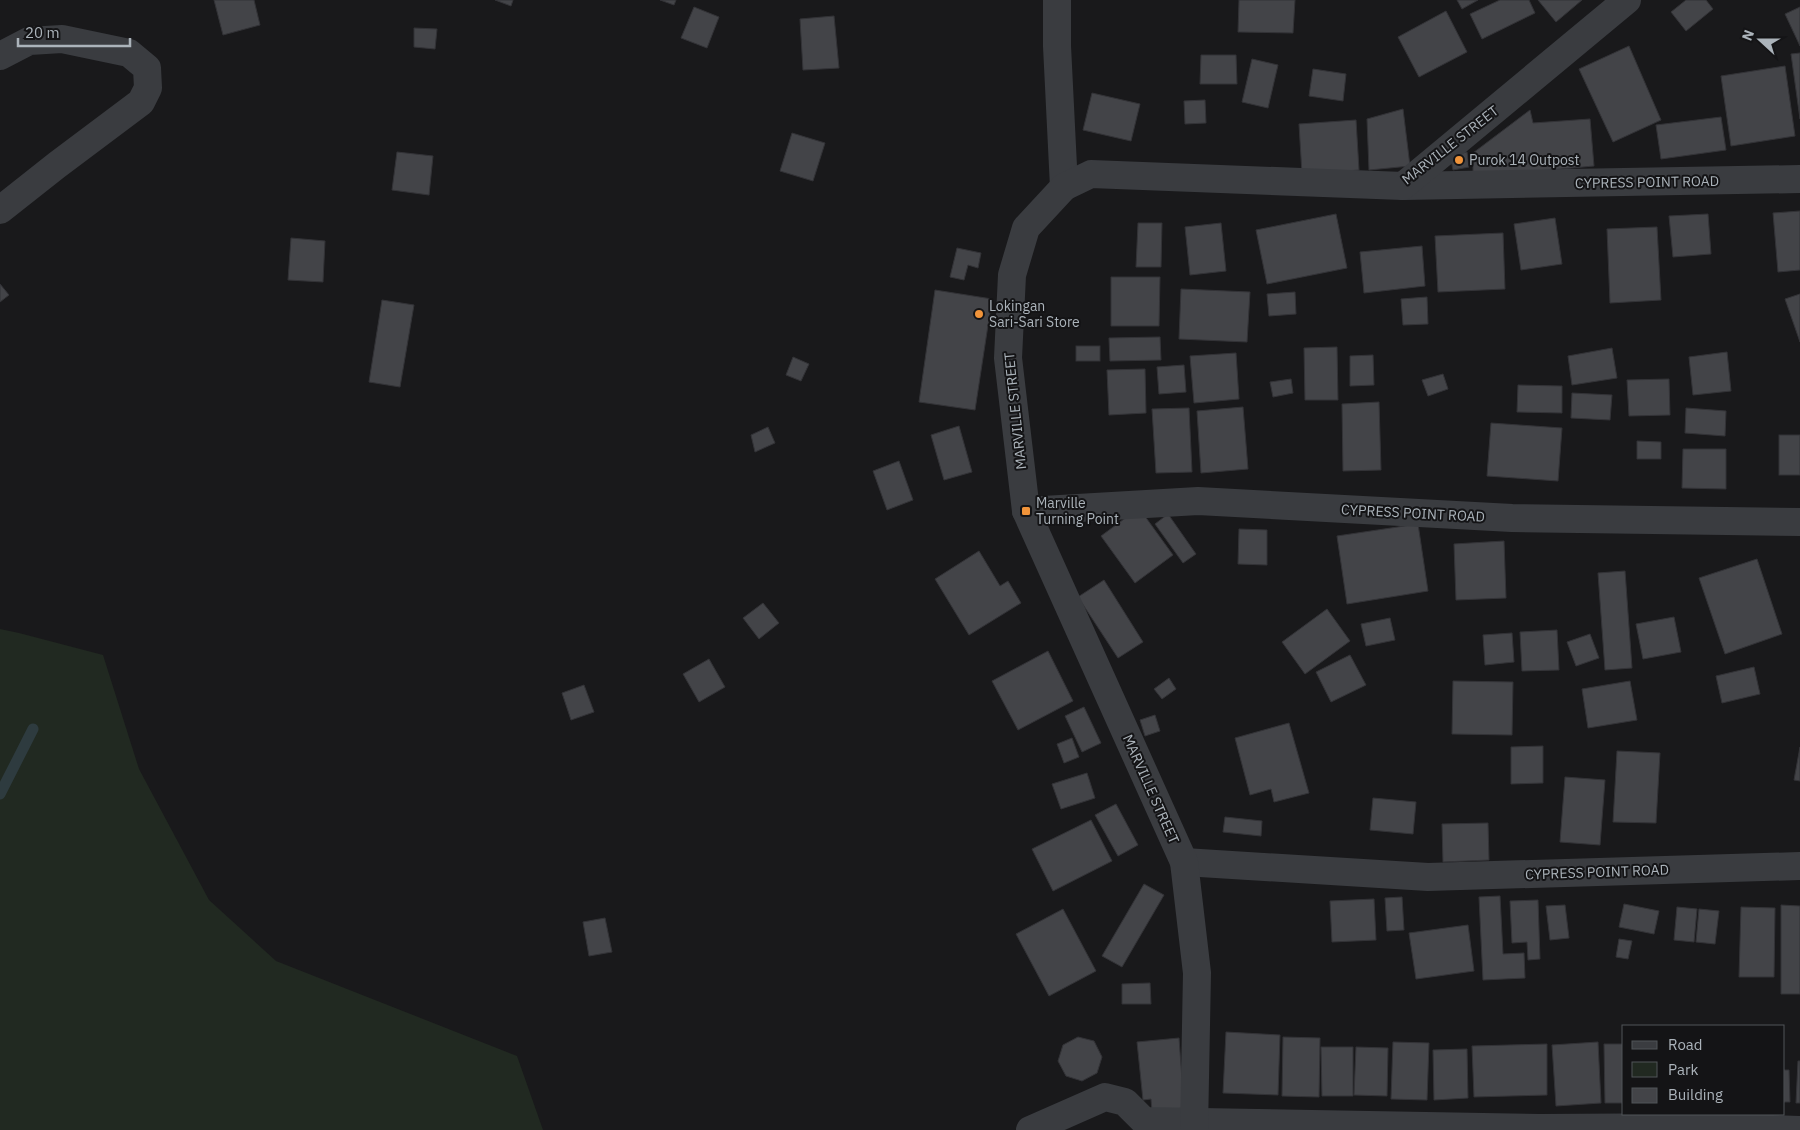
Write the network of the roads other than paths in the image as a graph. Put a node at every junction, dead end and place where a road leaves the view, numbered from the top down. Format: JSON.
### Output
{"nodes":[{"id":1,"x":1057,"y":0,"type":"edge"},
{"id":2,"x":1626,"y":0,"type":"edge"},
{"id":3,"x":0,"y":56,"type":"edge"},
{"id":4,"x":1800,"y":180,"type":"edge"},
{"id":5,"x":1403,"y":186,"type":"junction"},
{"id":6,"x":1064,"y":187,"type":"junction"},
{"id":7,"x":0,"y":210,"type":"edge"},
{"id":8,"x":1026,"y":511,"type":"junction"},
{"id":9,"x":1800,"y":522,"type":"edge"},
{"id":10,"x":1184,"y":862,"type":"junction"},
{"id":11,"x":1800,"y":866,"type":"edge"},
{"id":12,"x":1194,"y":1126,"type":"edge"},
{"id":13,"x":1540,"y":1129,"type":"edge"},
{"id":14,"x":1712,"y":1129,"type":"edge"},
{"id":15,"x":1030,"y":1130,"type":"edge"},
{"id":16,"x":1798,"y":1130,"type":"edge"}],
"edges":[{"from":1,"to":6,"type":"street"},
{"from":2,"to":5,"type":"street","name":"MARVILLE STREET"},
{"from":3,"to":7,"type":"street"},
{"from":4,"to":5,"type":"street","name":"CYPRESS POINT ROAD"},
{"from":5,"to":6,"type":"street","name":"MARVILLE STREET"},
{"from":6,"to":8,"type":"street","name":"MARVILLE STREET"},
{"from":8,"to":9,"type":"street","name":"CYPRESS POINT ROAD"},
{"from":8,"to":10,"type":"street","name":"MARVILLE STREET"},
{"from":10,"to":11,"type":"street","name":"CYPRESS POINT ROAD"},
{"from":10,"to":12,"type":"street","name":"MARVILLE STREET"},
{"from":12,"to":13,"type":"street"},
{"from":12,"to":15,"type":"street"},
{"from":13,"to":14,"type":"street"},
{"from":14,"to":16,"type":"street"}]}
